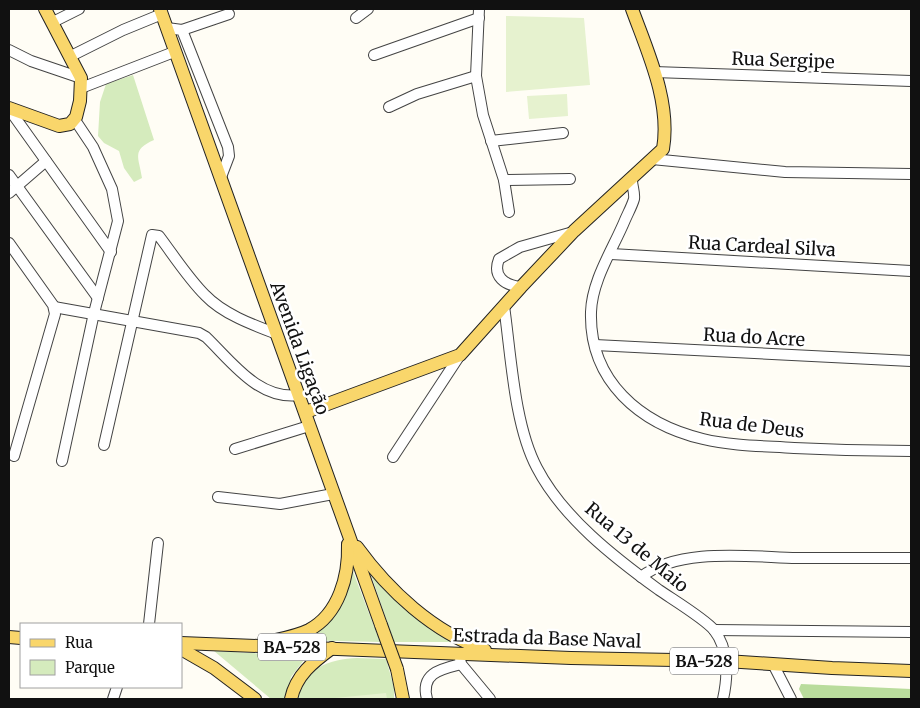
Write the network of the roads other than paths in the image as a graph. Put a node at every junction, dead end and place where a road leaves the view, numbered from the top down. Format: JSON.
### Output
{"nodes":[{"id":1,"x":45,"y":9,"type":"edge"},
{"id":2,"x":79,"y":9,"type":"edge"},
{"id":3,"x":368,"y":9,"type":"edge"},
{"id":4,"x":632,"y":9,"type":"edge"},
{"id":5,"x":161,"y":12,"type":"edge"},
{"id":6,"x":479,"y":13,"type":"edge"},
{"id":7,"x":230,"y":14,"type":"dead end"},
{"id":8,"x":356,"y":18,"type":"dead end"},
{"id":9,"x":53,"y":22,"type":"junction"},
{"id":10,"x":167,"y":28,"type":"junction"},
{"id":11,"x":182,"y":30,"type":"junction"},
{"id":12,"x":9,"y":50,"type":"edge"},
{"id":13,"x":174,"y":52,"type":"junction"},
{"id":14,"x":374,"y":55,"type":"dead end"},
{"id":15,"x":71,"y":56,"type":"junction"},
{"id":16,"x":654,"y":72,"type":"junction"},
{"id":17,"x":476,"y":76,"type":"junction"},
{"id":18,"x":911,"y":82,"type":"edge"},
{"id":19,"x":81,"y":83,"type":"junction"},
{"id":20,"x":389,"y":107,"type":"dead end"},
{"id":21,"x":9,"y":108,"type":"edge"},
{"id":22,"x":74,"y":120,"type":"junction"},
{"id":23,"x":563,"y":133,"type":"dead end"},
{"id":24,"x":491,"y":142,"type":"junction"},
{"id":25,"x":652,"y":159,"type":"junction"},
{"id":26,"x":46,"y":161,"type":"junction"},
{"id":27,"x":911,"y":174,"type":"edge"},
{"id":28,"x":9,"y":175,"type":"edge"},
{"id":29,"x":221,"y":177,"type":"junction"},
{"id":30,"x":570,"y":179,"type":"dead end"},
{"id":31,"x":504,"y":180,"type":"junction"},
{"id":32,"x":632,"y":180,"type":"junction"},
{"id":33,"x":18,"y":186,"type":"junction"},
{"id":34,"x":9,"y":193,"type":"edge"},
{"id":35,"x":509,"y":212,"type":"dead end"},
{"id":36,"x":574,"y":232,"type":"junction"},
{"id":37,"x":9,"y":243,"type":"edge"},
{"id":38,"x":111,"y":252,"type":"junction"},
{"id":39,"x":611,"y":254,"type":"junction"},
{"id":40,"x":911,"y":271,"type":"edge"},
{"id":41,"x":521,"y":287,"type":"junction"},
{"id":42,"x":98,"y":298,"type":"junction"},
{"id":43,"x":504,"y":306,"type":"junction"},
{"id":44,"x":54,"y":307,"type":"junction"},
{"id":45,"x":94,"y":313,"type":"junction"},
{"id":46,"x":132,"y":322,"type":"junction"},
{"id":47,"x":277,"y":334,"type":"junction"},
{"id":48,"x":595,"y":345,"type":"junction"},
{"id":49,"x":460,"y":355,"type":"junction"},
{"id":50,"x":911,"y":361,"type":"edge"},
{"id":51,"x":300,"y":395,"type":"junction"},
{"id":52,"x":306,"y":412,"type":"junction"},
{"id":53,"x":309,"y":426,"type":"junction"},
{"id":54,"x":104,"y":445,"type":"dead end"},
{"id":55,"x":235,"y":449,"type":"dead end"},
{"id":56,"x":911,"y":451,"type":"edge"},
{"id":57,"x":14,"y":456,"type":"dead end"},
{"id":58,"x":393,"y":457,"type":"dead end"},
{"id":59,"x":62,"y":462,"type":"dead end"},
{"id":60,"x":333,"y":494,"type":"junction"},
{"id":61,"x":218,"y":497,"type":"dead end"},
{"id":62,"x":348,"y":534,"type":"junction"},
{"id":63,"x":158,"y":543,"type":"dead end"},
{"id":64,"x":911,"y":558,"type":"edge"},
{"id":65,"x":642,"y":577,"type":"junction"},
{"id":66,"x":149,"y":623,"type":"edge"},
{"id":67,"x":714,"y":630,"type":"junction"},
{"id":68,"x":911,"y":632,"type":"edge"},
{"id":69,"x":453,"y":637,"type":"junction"},
{"id":70,"x":182,"y":643,"type":"edge"},
{"id":71,"x":251,"y":645,"type":"junction"},
{"id":72,"x":332,"y":648,"type":"junction"},
{"id":73,"x":182,"y":649,"type":"edge"},
{"id":74,"x":496,"y":654,"type":"junction"},
{"id":75,"x":457,"y":656,"type":"junction"},
{"id":76,"x":726,"y":661,"type":"junction"},
{"id":77,"x":773,"y":664,"type":"junction"},
{"id":78,"x":911,"y":670,"type":"edge"},
{"id":79,"x":255,"y":699,"type":"edge"},
{"id":80,"x":292,"y":699,"type":"edge"},
{"id":81,"x":402,"y":699,"type":"edge"},
{"id":82,"x":427,"y":699,"type":"edge"},
{"id":83,"x":490,"y":699,"type":"edge"},
{"id":84,"x":723,"y":699,"type":"edge"},
{"id":85,"x":791,"y":699,"type":"edge"}],
"edges":[{"from":1,"to":9,"type":"main road"},
{"from":2,"to":9,"type":"street"},
{"from":3,"to":8,"type":"street"},
{"from":4,"to":16,"type":"main road"},
{"from":5,"to":10,"type":"main road","name":"Avenida Ligação"},
{"from":5,"to":15,"type":"street"},
{"from":6,"to":14,"type":"street"},
{"from":6,"to":17,"type":"street"},
{"from":7,"to":11,"type":"street"},
{"from":9,"to":15,"type":"main road"},
{"from":10,"to":11,"type":"street"},
{"from":10,"to":13,"type":"main road","name":"Avenida Ligação"},
{"from":11,"to":29,"type":"street"},
{"from":12,"to":19,"type":"street"},
{"from":13,"to":19,"type":"street"},
{"from":13,"to":29,"type":"main road","name":"Avenida Ligação"},
{"from":15,"to":19,"type":"main road"},
{"from":16,"to":18,"type":"street","name":"Rua Sergipe"},
{"from":16,"to":25,"type":"main road"},
{"from":17,"to":20,"type":"street"},
{"from":17,"to":24,"type":"street"},
{"from":19,"to":22,"type":"main road"},
{"from":21,"to":22,"type":"main road"},
{"from":21,"to":26,"type":"street"},
{"from":22,"to":38,"type":"street"},
{"from":23,"to":24,"type":"street"},
{"from":24,"to":31,"type":"street"},
{"from":25,"to":27,"type":"street"},
{"from":25,"to":32,"type":"main road"},
{"from":26,"to":33,"type":"street"},
{"from":26,"to":38,"type":"street"},
{"from":28,"to":33,"type":"street"},
{"from":29,"to":47,"type":"main road","name":"Avenida Ligação"},
{"from":30,"to":31,"type":"street"},
{"from":31,"to":35,"type":"street"},
{"from":32,"to":36,"type":"main road"},
{"from":32,"to":39,"type":"street","name":"Rua de Deus"},
{"from":33,"to":34,"type":"street"},
{"from":33,"to":42,"type":"street"},
{"from":36,"to":41,"type":"main road"},
{"from":36,"to":41,"type":"street"},
{"from":37,"to":44,"type":"street"},
{"from":38,"to":42,"type":"street"},
{"from":39,"to":40,"type":"street","name":"Rua Cardeal Silva"},
{"from":39,"to":48,"type":"street","name":"Rua de Deus"},
{"from":41,"to":43,"type":"main road"},
{"from":42,"to":45,"type":"street"},
{"from":43,"to":49,"type":"main road"},
{"from":43,"to":65,"type":"street","name":"Rua 13 de Maio"},
{"from":44,"to":45,"type":"street"},
{"from":44,"to":57,"type":"street"},
{"from":45,"to":46,"type":"street"},
{"from":45,"to":59,"type":"street"},
{"from":46,"to":47,"type":"street"},
{"from":46,"to":51,"type":"street"},
{"from":46,"to":54,"type":"street"},
{"from":47,"to":51,"type":"main road","name":"Avenida Ligação"},
{"from":48,"to":50,"type":"street","name":"Rua do Acre"},
{"from":48,"to":56,"type":"street","name":"Rua de Deus"},
{"from":49,"to":52,"type":"main road"},
{"from":49,"to":58,"type":"street"},
{"from":51,"to":52,"type":"main road","name":"Avenida Ligação"},
{"from":52,"to":53,"type":"main road","name":"Avenida Ligação"},
{"from":53,"to":55,"type":"street"},
{"from":53,"to":60,"type":"main road","name":"Avenida Ligação"},
{"from":60,"to":61,"type":"street"},
{"from":60,"to":62,"type":"main road","name":"Avenida Ligação"},
{"from":62,"to":69,"type":"main road"},
{"from":62,"to":71,"type":"main road"},
{"from":62,"to":81,"type":"main road","name":"Avenida Ligação","bridge":true},
{"from":63,"to":66,"type":"street"},
{"from":64,"to":65,"type":"street"},
{"from":65,"to":67,"type":"street","name":"Rua 13 de Maio"},
{"from":67,"to":68,"type":"street"},
{"from":67,"to":76,"type":"street"},
{"from":69,"to":74,"type":"main road"},
{"from":69,"to":75,"type":"main road"},
{"from":70,"to":71,"type":"main road","name":"Estrada da Base Naval","number":"BA-528"},
{"from":71,"to":72,"type":"main road","name":"Estrada da Base Naval","number":"BA-528"},
{"from":72,"to":75,"type":"main road","name":"Estrada da Base Naval","number":"BA-528"},
{"from":72,"to":80,"type":"main road"},
{"from":73,"to":79,"type":"main road"},
{"from":74,"to":75,"type":"main road","name":"Estrada da Base Naval","number":"BA-528"},
{"from":74,"to":76,"type":"main road","name":"Estrada da Base Naval","number":"BA-528"},
{"from":75,"to":82,"type":"street"},
{"from":75,"to":83,"type":"street"},
{"from":76,"to":77,"type":"main road","name":"Estrada da Base Naval","number":"BA-528"},
{"from":76,"to":84,"type":"street"},
{"from":77,"to":78,"type":"main road","name":"Estrada da Base Naval","number":"BA-528"},
{"from":77,"to":85,"type":"street"}]}
